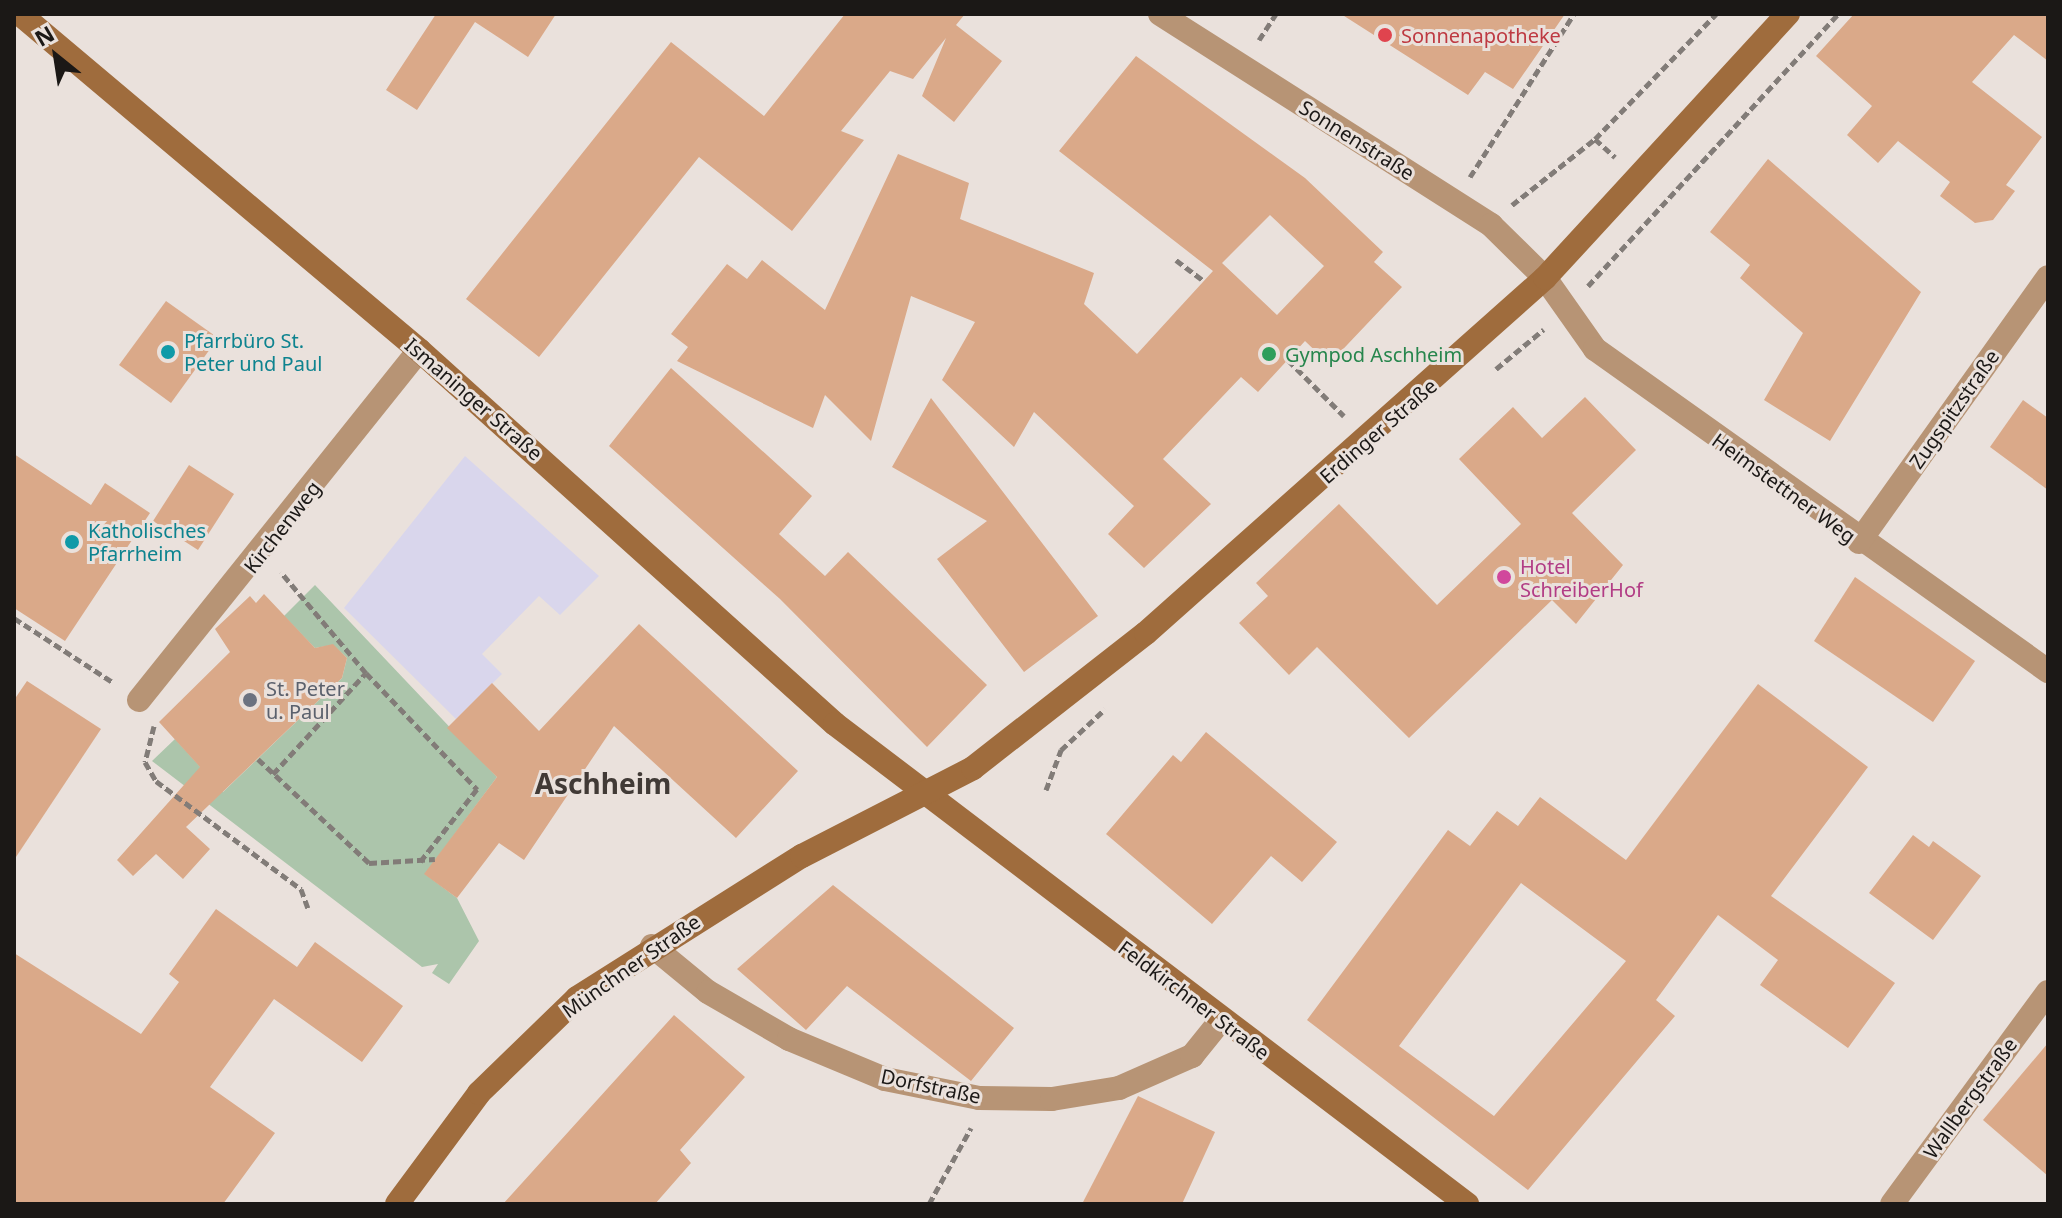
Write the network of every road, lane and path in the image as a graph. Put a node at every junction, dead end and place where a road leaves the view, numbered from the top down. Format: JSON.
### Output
{"nodes":[{"id":1,"x":20,"y":14,"type":"edge"},
{"id":2,"x":1160,"y":14,"type":"edge"},
{"id":3,"x":1574,"y":14,"type":"edge"},
{"id":4,"x":1716,"y":14,"type":"edge"},
{"id":5,"x":1788,"y":14,"type":"edge"},
{"id":6,"x":1838,"y":14,"type":"edge"},
{"id":7,"x":1455,"y":202,"type":"junction"},
{"id":8,"x":1491,"y":225,"type":"junction"},
{"id":9,"x":1176,"y":260,"type":"dead end"},
{"id":10,"x":2048,"y":277,"type":"edge"},
{"id":11,"x":1545,"y":278,"type":"junction"},
{"id":12,"x":1204,"y":281,"type":"dead end"},
{"id":13,"x":1564,"y":312,"type":"junction"},
{"id":14,"x":419,"y":350,"type":"junction"},
{"id":15,"x":1288,"y":360,"type":"dead end"},
{"id":16,"x":1369,"y":441,"type":"junction"},
{"id":17,"x":1859,"y":542,"type":"junction"},
{"id":18,"x":264,"y":550,"type":"junction"},
{"id":19,"x":14,"y":618,"type":"edge"},
{"id":20,"x":2048,"y":671,"type":"edge"},
{"id":21,"x":366,"y":673,"type":"junction"},
{"id":22,"x":139,"y":700,"type":"junction"},
{"id":23,"x":258,"y":759,"type":"dead end"},
{"id":24,"x":273,"y":774,"type":"junction"},
{"id":25,"x":921,"y":794,"type":"junction"},
{"id":26,"x":435,"y":859,"type":"dead end"},
{"id":27,"x":420,"y":862,"type":"junction"},
{"id":28,"x":308,"y":908,"type":"dead end"},
{"id":29,"x":652,"y":946,"type":"junction"},
{"id":30,"x":2048,"y":992,"type":"edge"},
{"id":31,"x":1221,"y":1020,"type":"junction"},
{"id":32,"x":954,"y":1159,"type":"dead end"},
{"id":33,"x":397,"y":1204,"type":"edge"},
{"id":34,"x":929,"y":1204,"type":"edge"},
{"id":35,"x":1467,"y":1204,"type":"edge"},
{"id":36,"x":1892,"y":1204,"type":"edge"}],
"edges":[{"from":1,"to":14,"type":"main road","name":"Ismaninger Straße"},
{"from":2,"to":7,"type":"street","name":"Sonnenstraße"},
{"from":3,"to":7,"type":"path"},
{"from":4,"to":8,"type":"path"},
{"from":5,"to":11,"type":"main road","name":"Erdinger Straße"},
{"from":6,"to":13,"type":"path"},
{"from":7,"to":8,"type":"street","name":"Sonnenstraße"},
{"from":8,"to":11,"type":"street","name":"Sonnenstraße"},
{"from":9,"to":12,"type":"path"},
{"from":10,"to":17,"type":"street","name":"Zugspitzstraße"},
{"from":11,"to":13,"type":"street","name":"Heimstettner Weg"},
{"from":11,"to":16,"type":"main road","name":"Erdinger Straße"},
{"from":13,"to":17,"type":"street","name":"Heimstettner Weg"},
{"from":14,"to":18,"type":"street","name":"Kirchenweg"},
{"from":14,"to":25,"type":"main road","name":"Ismaninger Straße"},
{"from":15,"to":16,"type":"path"},
{"from":16,"to":25,"type":"main road","name":"Erdinger Straße"},
{"from":17,"to":20,"type":"street","name":"Heimstettner Weg"},
{"from":18,"to":21,"type":"path"},
{"from":18,"to":22,"type":"street","name":"Kirchenweg"},
{"from":19,"to":22,"type":"path"},
{"from":21,"to":24,"type":"path"},
{"from":21,"to":27,"type":"path"},
{"from":22,"to":28,"type":"path"},
{"from":23,"to":24,"type":"path"},
{"from":24,"to":27,"type":"path"},
{"from":25,"to":29,"type":"main road","name":"Münchner Straße"},
{"from":25,"to":31,"type":"main road","name":"Feldkirchner Straße"},
{"from":26,"to":27,"type":"path"},
{"from":29,"to":31,"type":"street","name":"Dorfstraße"},
{"from":29,"to":33,"type":"main road","name":"Münchner Straße"},
{"from":30,"to":36,"type":"street","name":"Wallbergstraße"},
{"from":31,"to":35,"type":"main road","name":"Feldkirchner Straße"},
{"from":32,"to":34,"type":"path"}]}
